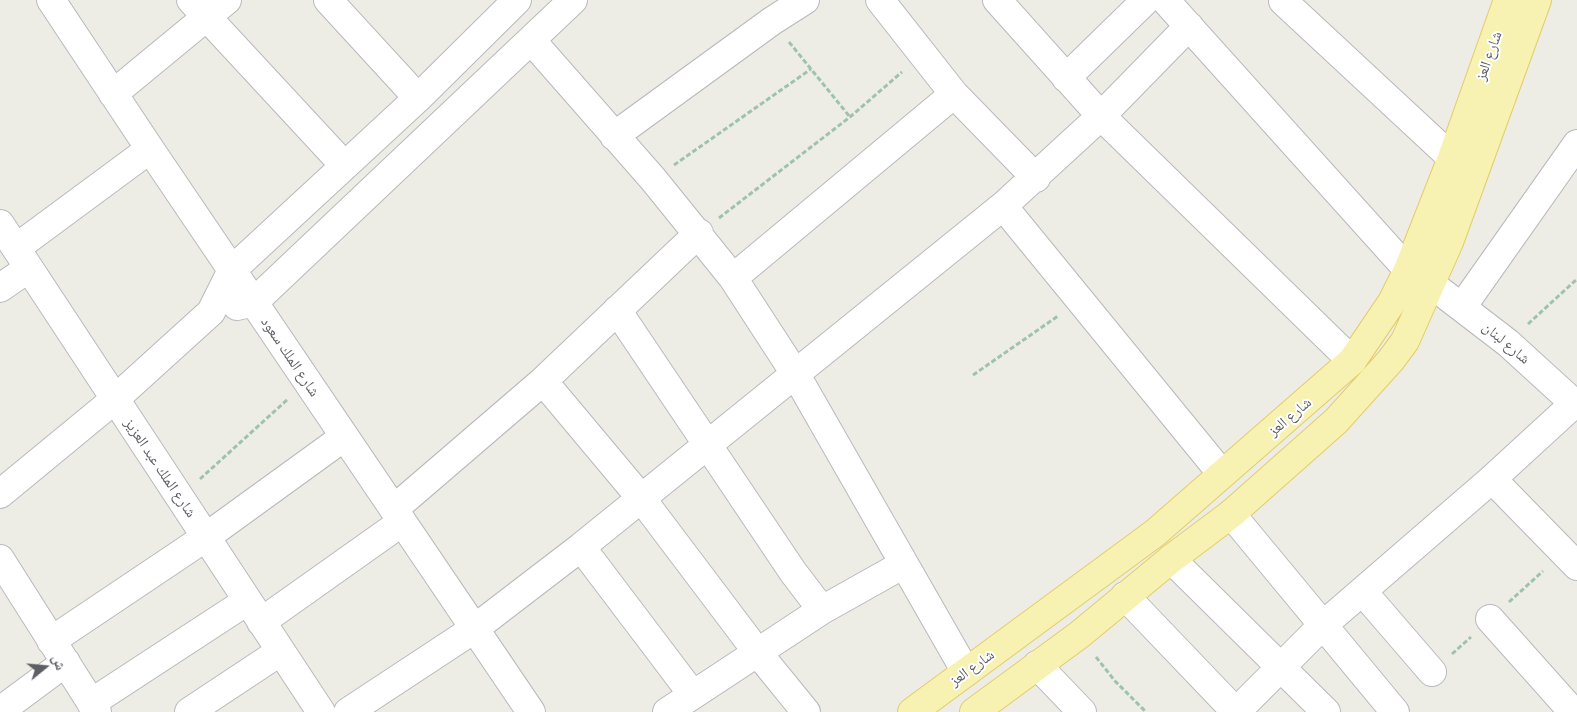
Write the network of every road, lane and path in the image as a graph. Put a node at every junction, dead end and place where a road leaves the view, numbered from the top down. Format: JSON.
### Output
{"nodes":[{"id":1,"x":52,"y":0,"type":"edge"},
{"id":2,"x":227,"y":0,"type":"edge"},
{"id":3,"x":328,"y":0,"type":"edge"},
{"id":4,"x":573,"y":0,"type":"edge"},
{"id":5,"x":805,"y":0,"type":"edge"},
{"id":6,"x":880,"y":0,"type":"edge"},
{"id":7,"x":1146,"y":0,"type":"edge"},
{"id":8,"x":1165,"y":0,"type":"edge"},
{"id":9,"x":1508,"y":0,"type":"edge"},
{"id":10,"x":1538,"y":0,"type":"edge"},
{"id":11,"x":999,"y":1,"type":"edge"},
{"id":12,"x":1283,"y":1,"type":"edge"},
{"id":13,"x":507,"y":3,"type":"edge"},
{"id":14,"x":198,"y":9,"type":"edge"},
{"id":15,"x":772,"y":21,"type":"junction"},
{"id":16,"x":1189,"y":26,"type":"junction"},
{"id":17,"x":531,"y":40,"type":"junction"},
{"id":18,"x":922,"y":54,"type":"junction"},
{"id":19,"x":811,"y":68,"type":"junction"},
{"id":20,"x":1066,"y":78,"type":"junction"},
{"id":21,"x":113,"y":94,"type":"junction"},
{"id":22,"x":954,"y":94,"type":"junction"},
{"id":23,"x":418,"y":98,"type":"junction"},
{"id":24,"x":1101,"y":116,"type":"junction"},
{"id":25,"x":850,"y":117,"type":"junction"},
{"id":26,"x":614,"y":136,"type":"junction"},
{"id":27,"x":1577,"y":144,"type":"edge"},
{"id":28,"x":150,"y":149,"type":"junction"},
{"id":29,"x":1452,"y":158,"type":"junction"},
{"id":30,"x":344,"y":165,"type":"junction"},
{"id":31,"x":1036,"y":178,"type":"junction"},
{"id":32,"x":653,"y":179,"type":"junction"},
{"id":33,"x":1003,"y":206,"type":"junction"},
{"id":34,"x":0,"y":224,"type":"edge"},
{"id":35,"x":699,"y":233,"type":"junction"},
{"id":36,"x":23,"y":258,"type":"junction"},
{"id":37,"x":232,"y":270,"type":"junction"},
{"id":38,"x":1420,"y":277,"type":"junction"},
{"id":39,"x":733,"y":278,"type":"junction"},
{"id":40,"x":1577,"y":279,"type":"edge"},
{"id":41,"x":0,"y":288,"type":"edge"},
{"id":42,"x":1081,"y":300,"type":"junction"},
{"id":43,"x":254,"y":302,"type":"junction"},
{"id":44,"x":1462,"y":307,"type":"junction"},
{"id":45,"x":617,"y":310,"type":"junction"},
{"id":46,"x":211,"y":312,"type":"junction"},
{"id":47,"x":1508,"y":344,"type":"junction"},
{"id":48,"x":1352,"y":361,"type":"junction"},
{"id":49,"x":796,"y":374,"type":"junction"},
{"id":50,"x":972,"y":375,"type":"dead end"},
{"id":51,"x":543,"y":381,"type":"junction"},
{"id":52,"x":307,"y":382,"type":"junction"},
{"id":53,"x":114,"y":400,"type":"junction"},
{"id":54,"x":1576,"y":404,"type":"edge"},
{"id":55,"x":344,"y":437,"type":"junction"},
{"id":56,"x":708,"y":443,"type":"junction"},
{"id":57,"x":1222,"y":474,"type":"junction"},
{"id":58,"x":1492,"y":479,"type":"junction"},
{"id":59,"x":0,"y":494,"type":"edge"},
{"id":60,"x":180,"y":498,"type":"junction"},
{"id":61,"x":640,"y":498,"type":"junction"},
{"id":62,"x":1231,"y":514,"type":"junction"},
{"id":63,"x":398,"y":516,"type":"junction"},
{"id":64,"x":206,"y":537,"type":"junction"},
{"id":65,"x":582,"y":547,"type":"junction"},
{"id":66,"x":0,"y":558,"type":"edge"},
{"id":67,"x":1171,"y":559,"type":"junction"},
{"id":68,"x":904,"y":564,"type":"junction"},
{"id":69,"x":1577,"y":566,"type":"edge"},
{"id":70,"x":1363,"y":592,"type":"junction"},
{"id":71,"x":1125,"y":596,"type":"junction"},
{"id":72,"x":822,"y":610,"type":"junction"},
{"id":73,"x":254,"y":612,"type":"junction"},
{"id":74,"x":1490,"y":619,"type":"dead end"},
{"id":75,"x":1322,"y":626,"type":"junction"},
{"id":76,"x":474,"y":629,"type":"junction"},
{"id":77,"x":281,"y":651,"type":"junction"},
{"id":78,"x":59,"y":652,"type":"junction"},
{"id":79,"x":758,"y":653,"type":"junction"},
{"id":80,"x":1037,"y":665,"type":"junction"},
{"id":81,"x":1279,"y":667,"type":"junction"},
{"id":82,"x":966,"y":672,"type":"junction"},
{"id":83,"x":1432,"y":672,"type":"dead end"},
{"id":84,"x":1115,"y":681,"type":"dead end"},
{"id":85,"x":692,"y":695,"type":"junction"},
{"id":86,"x":94,"y":707,"type":"edge"},
{"id":87,"x":0,"y":711,"type":"edge"},
{"id":88,"x":318,"y":711,"type":"edge"},
{"id":89,"x":189,"y":712,"type":"edge"},
{"id":90,"x":348,"y":712,"type":"edge"},
{"id":91,"x":531,"y":712,"type":"edge"},
{"id":92,"x":666,"y":712,"type":"edge"},
{"id":93,"x":806,"y":712,"type":"edge"},
{"id":94,"x":912,"y":712,"type":"edge"},
{"id":95,"x":974,"y":712,"type":"edge"},
{"id":96,"x":1082,"y":712,"type":"edge"},
{"id":97,"x":1146,"y":712,"type":"edge"},
{"id":98,"x":1236,"y":712,"type":"edge"},
{"id":99,"x":1326,"y":712,"type":"edge"},
{"id":100,"x":1395,"y":712,"type":"edge"},
{"id":101,"x":1573,"y":712,"type":"edge"}],
"edges":[{"from":1,"to":21,"type":"street","name":"شارع الملك سعود"},
{"from":2,"to":14,"type":"street"},
{"from":3,"to":23,"type":"street"},
{"from":4,"to":17,"type":"street"},
{"from":5,"to":15,"type":"street"},
{"from":6,"to":18,"type":"street"},
{"from":7,"to":20,"type":"street"},
{"from":8,"to":16,"type":"street","name":"شارع لبنان"},
{"from":9,"to":29,"type":"main road","name":"شارع العز"},
{"from":10,"to":38,"type":"main road","name":"شارع العز"},
{"from":11,"to":20,"type":"street"},
{"from":12,"to":29,"type":"street"},
{"from":13,"to":23,"type":"street"},
{"from":14,"to":21,"type":"street"},
{"from":14,"to":30,"type":"street"},
{"from":15,"to":19,"type":"path"},
{"from":15,"to":26,"type":"street"},
{"from":16,"to":24,"type":"street"},
{"from":16,"to":38,"type":"street","name":"شارع لبنان"},
{"from":17,"to":26,"type":"street"},
{"from":17,"to":43,"type":"street"},
{"from":18,"to":22,"type":"street"},
{"from":18,"to":25,"type":"path"},
{"from":19,"to":25,"type":"path"},
{"from":19,"to":32,"type":"path"},
{"from":20,"to":24,"type":"street"},
{"from":21,"to":28,"type":"street","name":"شارع الملك سعود"},
{"from":22,"to":31,"type":"street"},
{"from":22,"to":39,"type":"street"},
{"from":23,"to":30,"type":"street"},
{"from":24,"to":31,"type":"street"},
{"from":24,"to":48,"type":"street"},
{"from":25,"to":35,"type":"path"},
{"from":26,"to":32,"type":"street"},
{"from":27,"to":44,"type":"street"},
{"from":28,"to":36,"type":"street"},
{"from":28,"to":37,"type":"street","name":"شارع الملك سعود"},
{"from":29,"to":38,"type":"main road","name":"شارع العز"},
{"from":30,"to":37,"type":"street"},
{"from":31,"to":33,"type":"street"},
{"from":32,"to":35,"type":"street"},
{"from":33,"to":42,"type":"street"},
{"from":33,"to":49,"type":"street"},
{"from":34,"to":36,"type":"street","name":"شارع الملك عبد العزيز"},
{"from":35,"to":39,"type":"street"},
{"from":35,"to":45,"type":"street"},
{"from":36,"to":41,"type":"street"},
{"from":36,"to":53,"type":"street","name":"شارع الملك عبد العزيز"},
{"from":37,"to":43,"type":"street","name":"شارع الملك سعود"},
{"from":37,"to":46,"type":"street"},
{"from":38,"to":44,"type":"street","name":"شارع لبنان"},
{"from":38,"to":48,"type":"main road","name":"شارع العز"},
{"from":38,"to":62,"type":"main road","name":"شارع العز"},
{"from":39,"to":49,"type":"street"},
{"from":40,"to":47,"type":"path"},
{"from":42,"to":50,"type":"path"},
{"from":42,"to":57,"type":"street"},
{"from":43,"to":46,"type":"street"},
{"from":43,"to":52,"type":"street","name":"شارع الملك سعود"},
{"from":44,"to":47,"type":"street","name":"شارع لبنان"},
{"from":45,"to":51,"type":"street"},
{"from":45,"to":56,"type":"street"},
{"from":46,"to":53,"type":"street"},
{"from":47,"to":54,"type":"street","name":"شارع لبنان"},
{"from":48,"to":57,"type":"main road","name":"شارع العز"},
{"from":49,"to":56,"type":"street"},
{"from":49,"to":68,"type":"street"},
{"from":51,"to":61,"type":"street"},
{"from":51,"to":63,"type":"street"},
{"from":52,"to":55,"type":"street","name":"شارع الملك سعود"},
{"from":52,"to":60,"type":"path"},
{"from":53,"to":59,"type":"street"},
{"from":53,"to":60,"type":"street","name":"شارع الملك عبد العزيز"},
{"from":54,"to":58,"type":"street"},
{"from":55,"to":63,"type":"street","name":"شارع الملك سعود"},
{"from":55,"to":64,"type":"street"},
{"from":56,"to":61,"type":"street"},
{"from":56,"to":72,"type":"street"},
{"from":57,"to":82,"type":"main road","name":"شارع العز"},
{"from":58,"to":69,"type":"street"},
{"from":58,"to":70,"type":"street"},
{"from":60,"to":64,"type":"street","name":"شارع الملك عبد العزيز"},
{"from":61,"to":65,"type":"street"},
{"from":61,"to":79,"type":"street"},
{"from":62,"to":67,"type":"main road","name":"شارع العز"},
{"from":62,"to":75,"type":"street"},
{"from":63,"to":73,"type":"street"},
{"from":63,"to":76,"type":"street","name":"شارع الملك سعود"},
{"from":64,"to":73,"type":"street","name":"شارع الملك عبد العزيز"},
{"from":64,"to":78,"type":"street"},
{"from":65,"to":76,"type":"street"},
{"from":65,"to":85,"type":"street"},
{"from":66,"to":78,"type":"street"},
{"from":67,"to":71,"type":"main road","name":"شارع العز"},
{"from":67,"to":81,"type":"street"},
{"from":68,"to":72,"type":"street"},
{"from":68,"to":82,"type":"street"},
{"from":70,"to":75,"type":"street"},
{"from":70,"to":83,"type":"street"},
{"from":71,"to":80,"type":"main road","name":"شارع العز"},
{"from":71,"to":98,"type":"street"},
{"from":72,"to":79,"type":"street"},
{"from":73,"to":77,"type":"street","name":"شارع الملك عبد العزيز"},
{"from":73,"to":86,"type":"street"},
{"from":74,"to":101,"type":"street"},
{"from":75,"to":81,"type":"street"},
{"from":75,"to":100,"type":"street"},
{"from":76,"to":90,"type":"street"},
{"from":76,"to":91,"type":"street","name":"شارع الملك سعود"},
{"from":77,"to":88,"type":"street","name":"شارع الملك عبد العزيز"},
{"from":77,"to":89,"type":"street"},
{"from":78,"to":86,"type":"street"},
{"from":78,"to":87,"type":"street"},
{"from":79,"to":85,"type":"street"},
{"from":79,"to":93,"type":"street"},
{"from":80,"to":95,"type":"main road","name":"شارع العز"},
{"from":80,"to":96,"type":"street"},
{"from":81,"to":98,"type":"street"},
{"from":81,"to":99,"type":"street"},
{"from":82,"to":94,"type":"main road","name":"شارع العز"},
{"from":84,"to":97,"type":"path"},
{"from":85,"to":92,"type":"street"}]}
